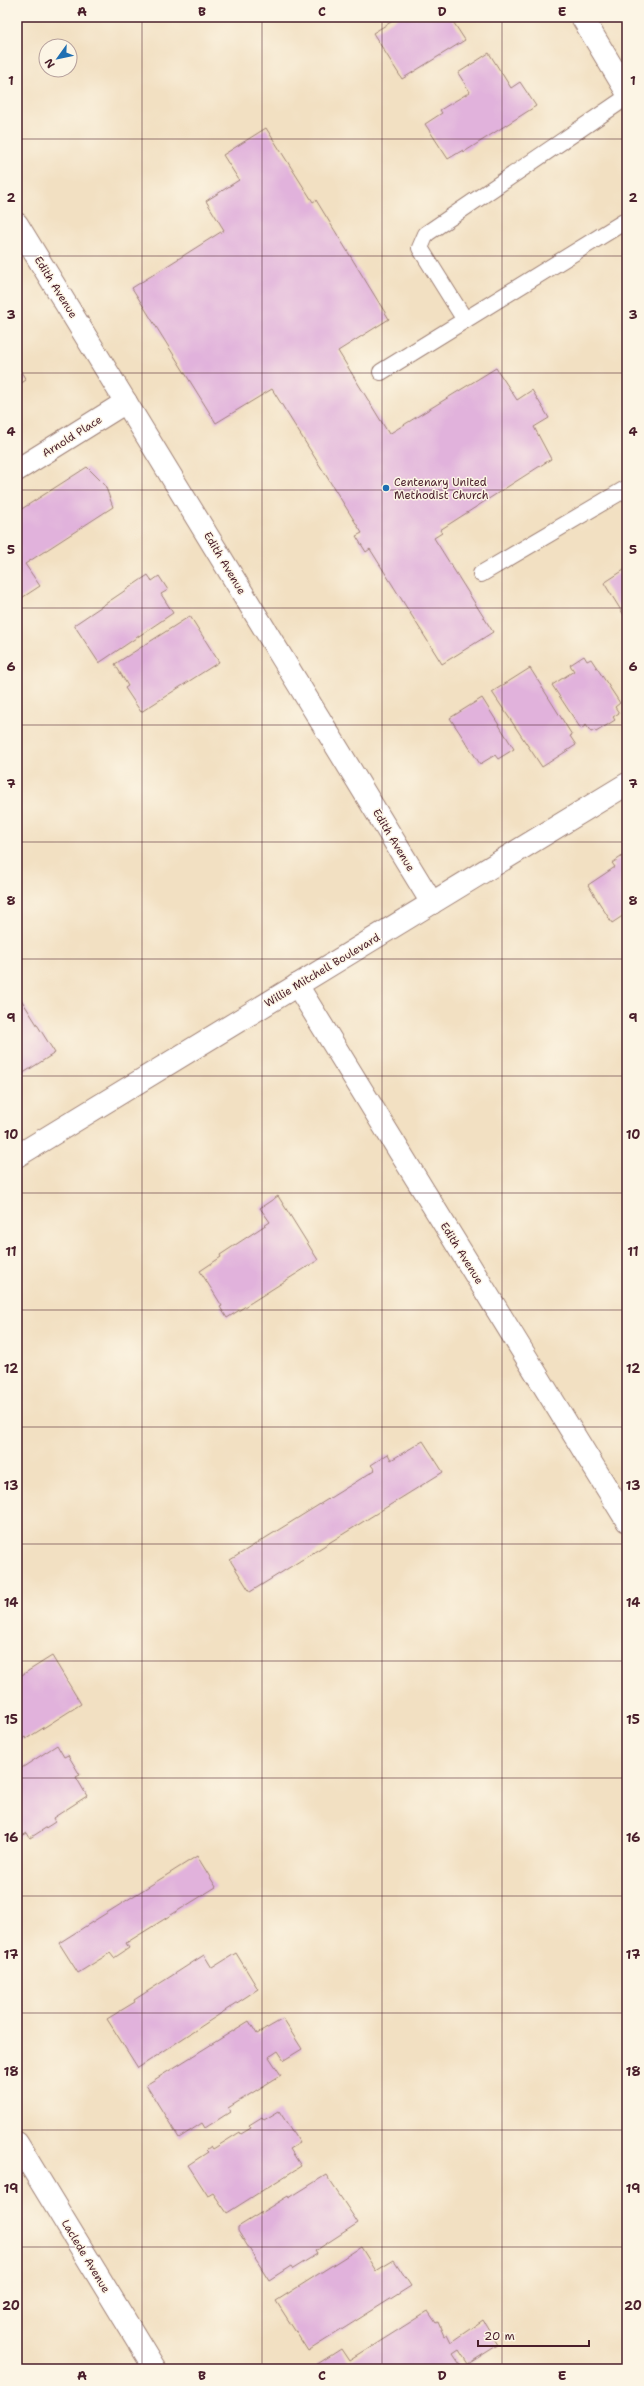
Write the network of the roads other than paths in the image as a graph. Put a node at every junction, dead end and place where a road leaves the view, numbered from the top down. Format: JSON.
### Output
{"nodes":[{"id":1,"x":582,"y":17,"type":"edge"},
{"id":2,"x":627,"y":92,"type":"edge"},
{"id":3,"x":627,"y":97,"type":"edge"},
{"id":4,"x":627,"y":220,"type":"edge"},
{"id":5,"x":17,"y":224,"type":"edge"},
{"id":6,"x":465,"y":320,"type":"junction"},
{"id":7,"x":380,"y":372,"type":"dead end"},
{"id":8,"x":126,"y":402,"type":"junction"},
{"id":9,"x":17,"y":470,"type":"edge"},
{"id":10,"x":627,"y":488,"type":"edge"},
{"id":11,"x":480,"y":574,"type":"dead end"},
{"id":12,"x":627,"y":784,"type":"edge"},
{"id":13,"x":432,"y":903,"type":"junction"},
{"id":14,"x":297,"y":985,"type":"junction"},
{"id":15,"x":17,"y":1156,"type":"edge"},
{"id":16,"x":627,"y":1521,"type":"edge"},
{"id":17,"x":17,"y":2143,"type":"edge"},
{"id":18,"x":155,"y":2369,"type":"edge"}],
"edges":[{"from":1,"to":2,"type":"street"},
{"from":3,"to":6,"type":"lane"},
{"from":4,"to":6,"type":"lane"},
{"from":5,"to":8,"type":"street","name":"Edith Avenue"},
{"from":6,"to":7,"type":"lane"},
{"from":8,"to":9,"type":"street","name":"Arnold Place"},
{"from":8,"to":13,"type":"street","name":"Edith Avenue"},
{"from":10,"to":11,"type":"lane"},
{"from":12,"to":13,"type":"street","name":"Willie Mitchell Boulevard"},
{"from":13,"to":14,"type":"street","name":"Willie Mitchell Boulevard"},
{"from":14,"to":15,"type":"street","name":"Willie Mitchell Boulevard"},
{"from":14,"to":16,"type":"street","name":"Edith Avenue"},
{"from":17,"to":18,"type":"street","name":"Laclede Avenue"}]}
